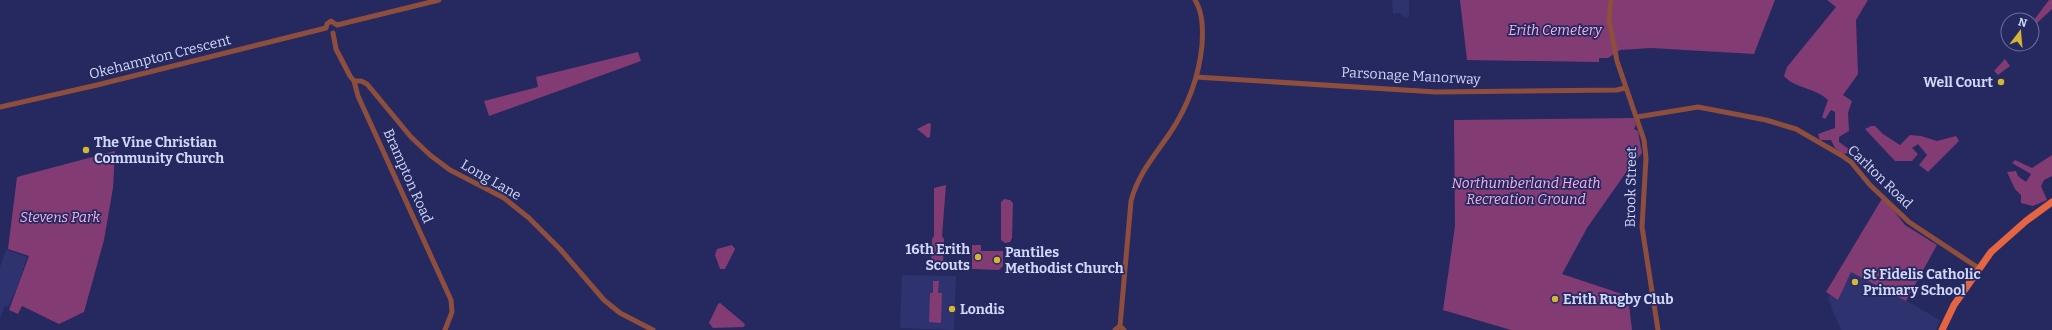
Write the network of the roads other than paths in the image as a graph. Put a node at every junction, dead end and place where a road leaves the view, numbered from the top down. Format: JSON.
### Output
{"nodes":[{"id":1,"x":439,"y":0,"type":"edge"},
{"id":2,"x":1195,"y":0,"type":"edge"},
{"id":3,"x":1611,"y":0,"type":"edge"},
{"id":4,"x":337,"y":26,"type":"junction"},
{"id":5,"x":326,"y":28,"type":"junction"},
{"id":6,"x":333,"y":33,"type":"junction"},
{"id":7,"x":1196,"y":77,"type":"junction"},
{"id":8,"x":354,"y":81,"type":"junction"},
{"id":9,"x":1625,"y":88,"type":"junction"},
{"id":10,"x":0,"y":107,"type":"edge"},
{"id":11,"x":1637,"y":117,"type":"junction"},
{"id":12,"x":2052,"y":202,"type":"edge"},
{"id":13,"x":1980,"y":269,"type":"junction"},
{"id":14,"x":1120,"y":329,"type":"edge"},
{"id":15,"x":445,"y":330,"type":"edge"},
{"id":16,"x":653,"y":330,"type":"edge"},
{"id":17,"x":1658,"y":330,"type":"edge"},
{"id":18,"x":1942,"y":330,"type":"edge"}],
"edges":[{"from":1,"to":4,"type":"street"},
{"from":2,"to":7,"type":"street"},
{"from":3,"to":9,"type":"street","name":"Brook Street"},
{"from":4,"to":5,"type":"street"},
{"from":4,"to":6,"type":"street"},
{"from":5,"to":6,"type":"street"},
{"from":5,"to":10,"type":"street","name":"Okehampton Crescent"},
{"from":6,"to":8,"type":"street","name":"Brampton Road"},
{"from":7,"to":9,"type":"street","name":"Parsonage Manorway"},
{"from":7,"to":14,"type":"street"},
{"from":8,"to":15,"type":"street","name":"Brampton Road"},
{"from":8,"to":16,"type":"street","name":"Long Lane"},
{"from":9,"to":11,"type":"street","name":"Brook Street"},
{"from":11,"to":13,"type":"street","name":"Carlton Road"},
{"from":11,"to":17,"type":"street","name":"Brook Street"},
{"from":12,"to":13,"type":"main road"},
{"from":13,"to":18,"type":"main road"}]}
